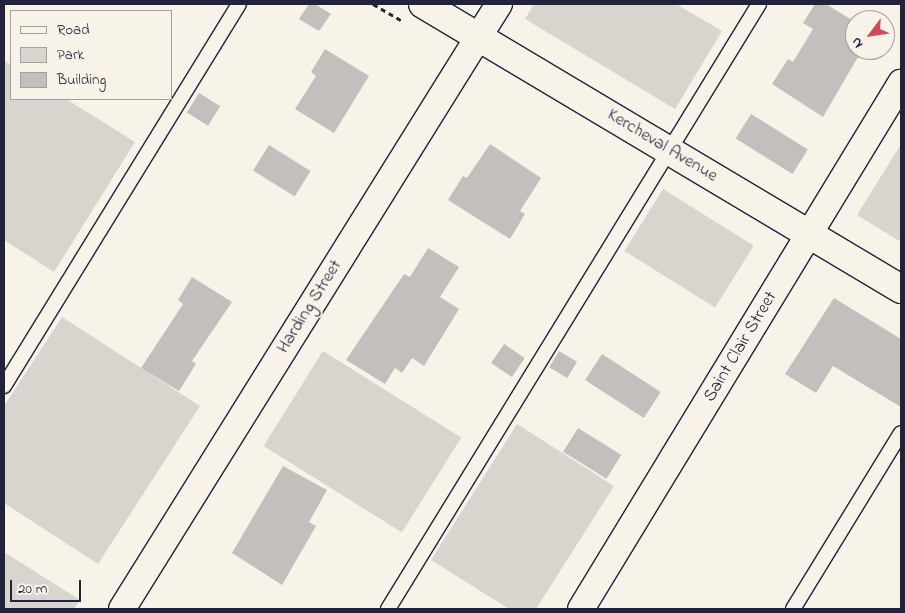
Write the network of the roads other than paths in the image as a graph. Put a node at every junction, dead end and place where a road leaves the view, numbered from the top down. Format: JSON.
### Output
{"nodes":[{"id":1,"x":239,"y":4,"type":"edge"},
{"id":2,"x":423,"y":4,"type":"edge"},
{"id":3,"x":498,"y":4,"type":"edge"},
{"id":4,"x":759,"y":4,"type":"edge"},
{"id":5,"x":478,"y":37,"type":"junction"},
{"id":6,"x":901,"y":84,"type":"edge"},
{"id":7,"x":670,"y":151,"type":"junction"},
{"id":8,"x":810,"y":234,"type":"junction"},
{"id":9,"x":901,"y":289,"type":"edge"},
{"id":10,"x":4,"y":386,"type":"edge"},
{"id":11,"x":901,"y":433,"type":"edge"},
{"id":12,"x":122,"y":609,"type":"edge"},
{"id":13,"x":388,"y":609,"type":"edge"},
{"id":14,"x":581,"y":609,"type":"edge"},
{"id":15,"x":793,"y":609,"type":"edge"}],
"edges":[{"from":1,"to":10,"type":"lane"},
{"from":2,"to":5,"type":"street","name":"Kercheval Avenue"},
{"from":3,"to":5,"type":"street","name":"Harding Street"},
{"from":4,"to":7,"type":"lane"},
{"from":5,"to":7,"type":"street","name":"Kercheval Avenue"},
{"from":5,"to":12,"type":"street","name":"Harding Street"},
{"from":6,"to":8,"type":"street","name":"Saint Clair Street"},
{"from":7,"to":8,"type":"street","name":"Kercheval Avenue"},
{"from":7,"to":13,"type":"lane"},
{"from":8,"to":9,"type":"street","name":"Kercheval Avenue"},
{"from":8,"to":14,"type":"street","name":"Saint Clair Street"},
{"from":11,"to":15,"type":"lane"}]}
